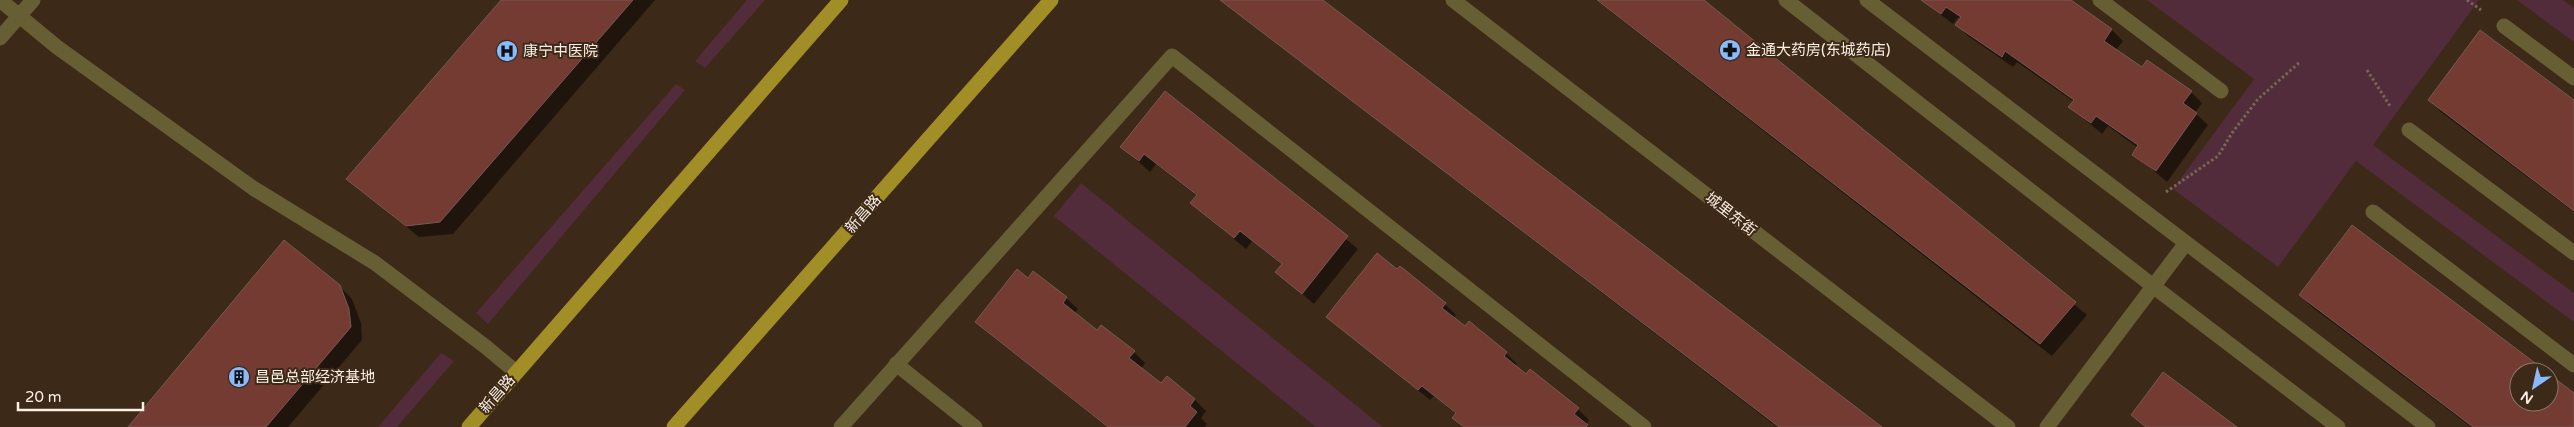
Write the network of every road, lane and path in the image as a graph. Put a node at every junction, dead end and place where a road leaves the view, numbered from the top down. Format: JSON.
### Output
{"nodes":[{"id":1,"x":0,"y":0,"type":"edge"},
{"id":2,"x":33,"y":0,"type":"edge"},
{"id":3,"x":841,"y":0,"type":"edge"},
{"id":4,"x":1051,"y":0,"type":"edge"},
{"id":5,"x":1453,"y":0,"type":"edge"},
{"id":6,"x":1786,"y":0,"type":"edge"},
{"id":7,"x":1867,"y":0,"type":"edge"},
{"id":8,"x":2100,"y":0,"type":"edge"},
{"id":9,"x":20,"y":15,"type":"junction"},
{"id":10,"x":2504,"y":26,"type":"dead end"},
{"id":11,"x":0,"y":38,"type":"edge"},
{"id":12,"x":2300,"y":62,"type":"dead end"},
{"id":13,"x":2367,"y":70,"type":"dead end"},
{"id":14,"x":2574,"y":78,"type":"edge"},
{"id":15,"x":2221,"y":91,"type":"dead end"},
{"id":16,"x":2409,"y":130,"type":"joint"},
{"id":17,"x":2141,"y":208,"type":"junction"},
{"id":18,"x":2372,"y":212,"type":"dead end"},
{"id":19,"x":2186,"y":243,"type":"junction"},
{"id":20,"x":2574,"y":252,"type":"edge"},
{"id":21,"x":2153,"y":286,"type":"junction"},
{"id":22,"x":896,"y":364,"type":"junction"},
{"id":23,"x":2574,"y":365,"type":"edge"},
{"id":24,"x":516,"y":372,"type":"junction"},
{"id":25,"x":469,"y":427,"type":"edge"},
{"id":26,"x":674,"y":427,"type":"edge"},
{"id":27,"x":841,"y":427,"type":"edge"},
{"id":28,"x":976,"y":427,"type":"edge"},
{"id":29,"x":1644,"y":427,"type":"edge"},
{"id":30,"x":2008,"y":427,"type":"edge"},
{"id":31,"x":2047,"y":427,"type":"edge"},
{"id":32,"x":2338,"y":427,"type":"edge"},
{"id":33,"x":2428,"y":427,"type":"edge"}],
"edges":[{"from":1,"to":9,"type":"street"},
{"from":2,"to":9,"type":"street"},
{"from":3,"to":24,"type":"main road","name":"新昌路"},
{"from":4,"to":26,"type":"main road","name":"新昌路"},
{"from":5,"to":30,"type":"street","name":"城里东街"},
{"from":6,"to":21,"type":"street"},
{"from":7,"to":17,"type":"street"},
{"from":8,"to":15,"type":"street"},
{"from":9,"to":11,"type":"street"},
{"from":9,"to":24,"type":"street"},
{"from":10,"to":14,"type":"street"},
{"from":12,"to":17,"type":"path"},
{"from":13,"to":16,"type":"path"},
{"from":16,"to":20,"type":"street"},
{"from":17,"to":19,"type":"street"},
{"from":18,"to":23,"type":"street"},
{"from":19,"to":21,"type":"street"},
{"from":19,"to":33,"type":"street"},
{"from":21,"to":31,"type":"street"},
{"from":21,"to":32,"type":"street"},
{"from":22,"to":27,"type":"street"},
{"from":22,"to":28,"type":"street"},
{"from":22,"to":29,"type":"street"},
{"from":24,"to":25,"type":"main road","name":"新昌路"}]}
